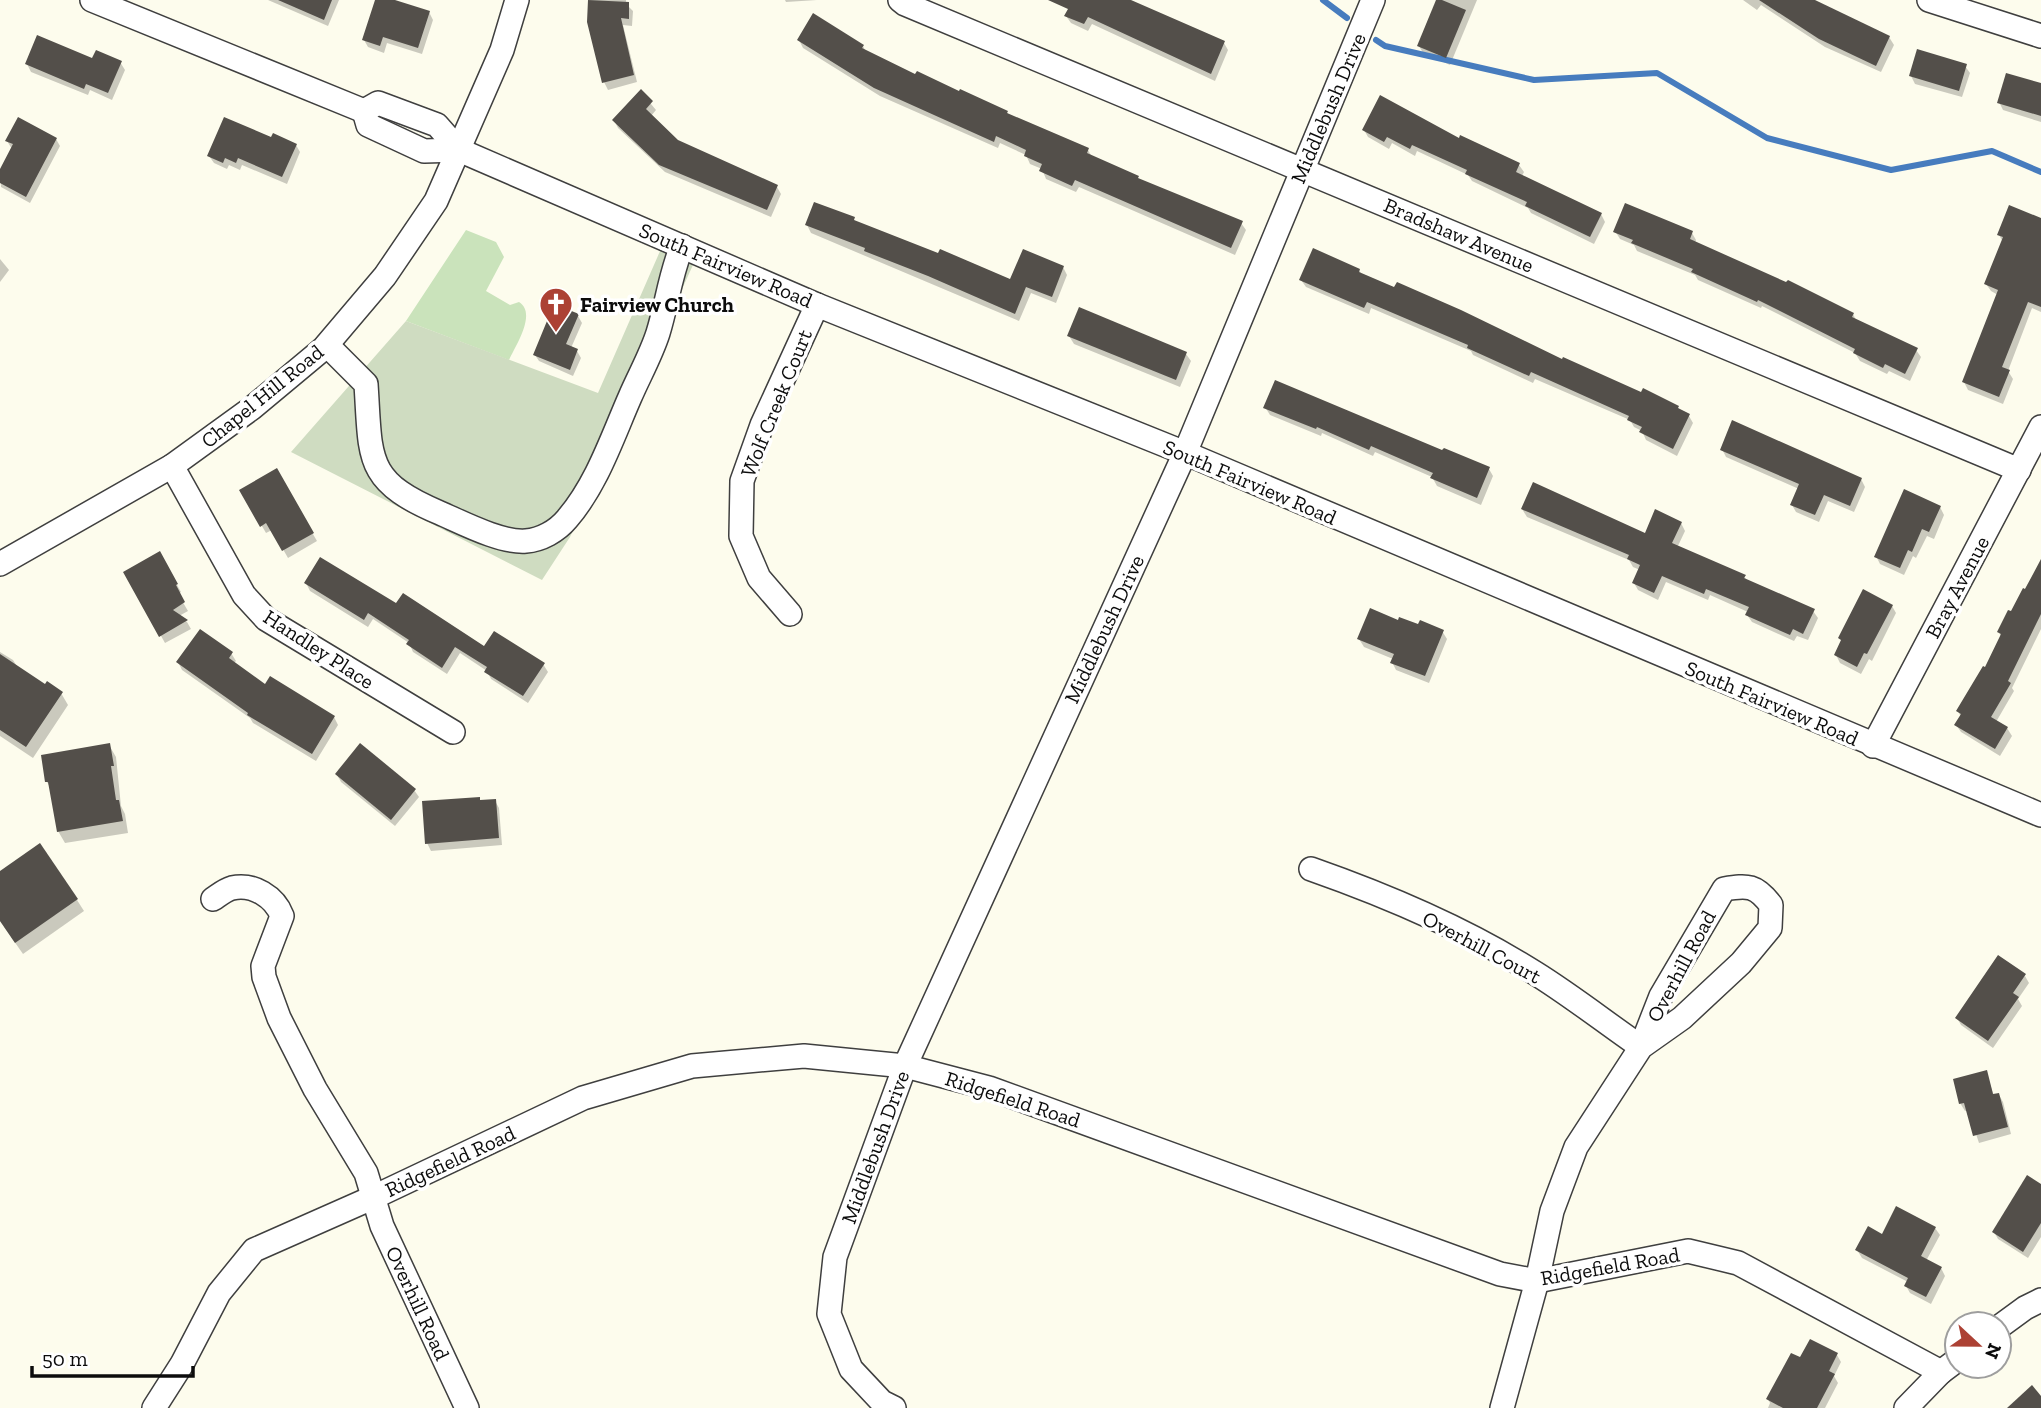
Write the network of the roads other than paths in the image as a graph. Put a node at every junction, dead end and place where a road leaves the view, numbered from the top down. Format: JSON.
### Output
{"nodes":[{"id":1,"x":92,"y":0,"type":"edge"},
{"id":2,"x":517,"y":0,"type":"edge"},
{"id":3,"x":900,"y":0,"type":"edge"},
{"id":4,"x":1373,"y":0,"type":"edge"},
{"id":5,"x":1929,"y":0,"type":"edge"},
{"id":6,"x":2041,"y":36,"type":"edge"},
{"id":7,"x":459,"y":150,"type":"junction"},
{"id":8,"x":1302,"y":170,"type":"junction"},
{"id":9,"x":682,"y":246,"type":"junction"},
{"id":10,"x":817,"y":305,"type":"junction"},
{"id":11,"x":327,"y":345,"type":"junction"},
{"id":12,"x":2041,"y":427,"type":"edge"},
{"id":13,"x":1185,"y":453,"type":"junction"},
{"id":14,"x":172,"y":466,"type":"junction"},
{"id":15,"x":2019,"y":470,"type":"junction"},
{"id":16,"x":0,"y":564,"type":"edge"},
{"id":17,"x":790,"y":614,"type":"dead end"},
{"id":18,"x":453,"y":732,"type":"dead end"},
{"id":19,"x":1873,"y":746,"type":"junction"},
{"id":20,"x":2041,"y":815,"type":"edge"},
{"id":21,"x":1311,"y":869,"type":"dead end"},
{"id":22,"x":213,"y":899,"type":"dead end"},
{"id":23,"x":1641,"y":1047,"type":"junction"},
{"id":24,"x":905,"y":1066,"type":"junction"},
{"id":25,"x":374,"y":1197,"type":"junction"},
{"id":26,"x":1537,"y":1281,"type":"junction"},
{"id":27,"x":2041,"y":1300,"type":"edge"},
{"id":28,"x":2013,"y":1317,"type":"edge"},
{"id":29,"x":1943,"y":1363,"type":"edge"},
{"id":30,"x":1943,"y":1372,"type":"edge"},
{"id":31,"x":154,"y":1408,"type":"edge"},
{"id":32,"x":467,"y":1408,"type":"edge"},
{"id":33,"x":894,"y":1408,"type":"edge"},
{"id":34,"x":1502,"y":1408,"type":"edge"},
{"id":35,"x":1906,"y":1408,"type":"edge"}],
"edges":[{"from":1,"to":7,"type":"street"},
{"from":2,"to":7,"type":"street","name":"Chapel Hill Road"},
{"from":3,"to":8,"type":"street","name":"Bradshaw Avenue"},
{"from":4,"to":8,"type":"street","name":"Middlebush Drive"},
{"from":5,"to":6,"type":"street"},
{"from":7,"to":9,"type":"street","name":"South Fairview Road"},
{"from":7,"to":11,"type":"street","name":"Chapel Hill Road"},
{"from":8,"to":13,"type":"street","name":"Middlebush Drive"},
{"from":8,"to":15,"type":"street","name":"Bradshaw Avenue"},
{"from":9,"to":10,"type":"street","name":"South Fairview Road"},
{"from":9,"to":11,"type":"street"},
{"from":10,"to":13,"type":"street","name":"South Fairview Road"},
{"from":10,"to":17,"type":"street","name":"Wolf Creek Court"},
{"from":11,"to":14,"type":"street","name":"Chapel Hill Road"},
{"from":12,"to":15,"type":"street","name":"Bray Avenue"},
{"from":13,"to":19,"type":"street","name":"South Fairview Road"},
{"from":13,"to":24,"type":"street","name":"Middlebush Drive"},
{"from":14,"to":16,"type":"street","name":"Chapel Hill Road"},
{"from":14,"to":18,"type":"street","name":"Handley Place"},
{"from":15,"to":19,"type":"street","name":"Bray Avenue"},
{"from":19,"to":20,"type":"street","name":"South Fairview Road"},
{"from":21,"to":23,"type":"street","name":"Overhill Court"},
{"from":22,"to":25,"type":"street","name":"Overhill Road"},
{"from":23,"to":23,"type":"street","name":"Overhill Road"},
{"from":23,"to":26,"type":"street","name":"Overhill Road"},
{"from":24,"to":25,"type":"street","name":"Ridgefield Road"},
{"from":24,"to":26,"type":"street","name":"Ridgefield Road"},
{"from":24,"to":33,"type":"street","name":"Middlebush Drive"},
{"from":25,"to":31,"type":"street","name":"Ridgefield Road"},
{"from":25,"to":32,"type":"street","name":"Overhill Road"},
{"from":26,"to":29,"type":"street","name":"Ridgefield Road"},
{"from":26,"to":34,"type":"street","name":"Overhill Road"},
{"from":27,"to":28,"type":"street"},
{"from":30,"to":35,"type":"street"}]}
